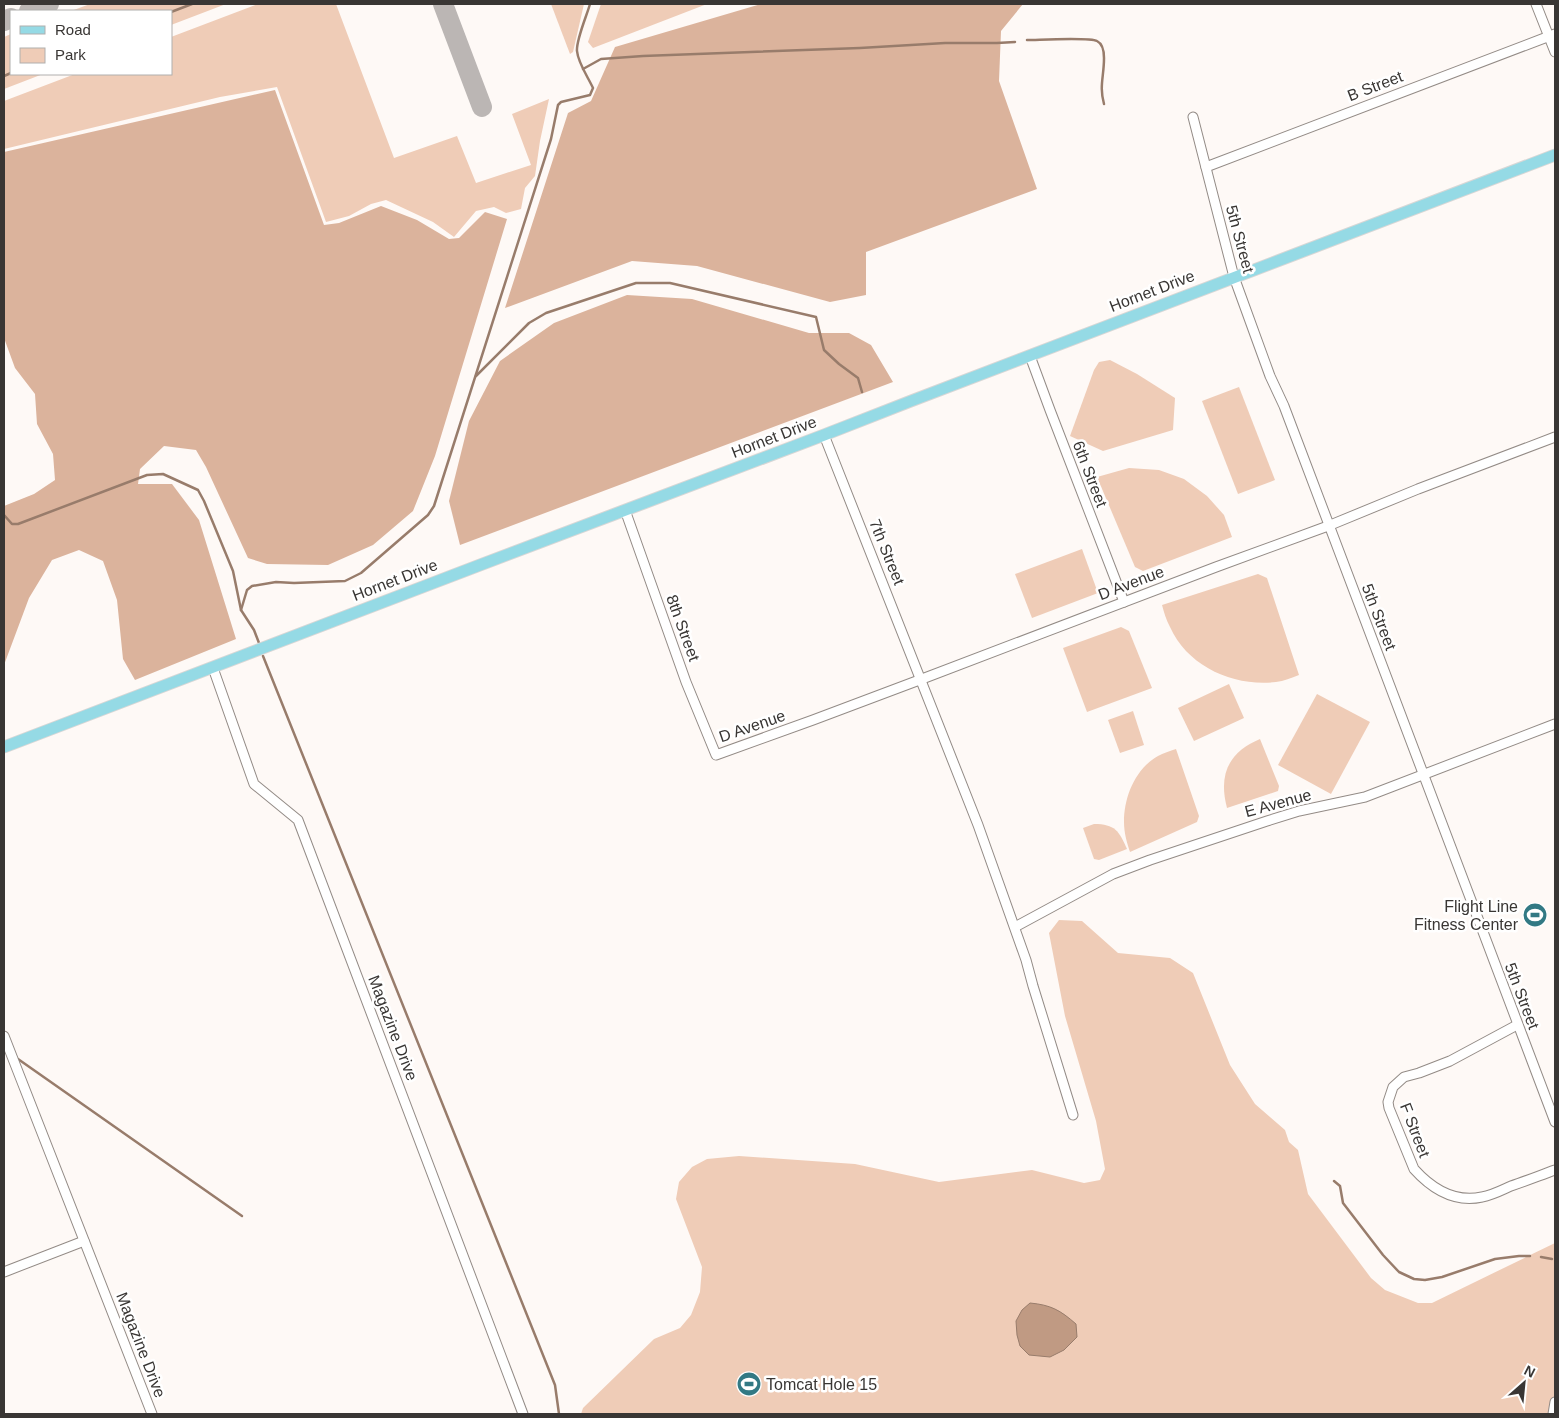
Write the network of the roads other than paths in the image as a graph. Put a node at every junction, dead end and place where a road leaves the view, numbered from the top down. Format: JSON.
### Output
{"nodes":[{"id":1,"x":1536,"y":4,"type":"edge"},
{"id":2,"x":1552,"y":35,"type":"edge"},
{"id":3,"x":1555,"y":52,"type":"edge"},
{"id":4,"x":1192,"y":117,"type":"dead end"},
{"id":5,"x":1555,"y":154,"type":"edge"},
{"id":6,"x":1206,"y":167,"type":"junction"},
{"id":7,"x":1234,"y":277,"type":"junction"},
{"id":8,"x":1030,"y":356,"type":"junction"},
{"id":9,"x":824,"y":435,"type":"junction"},
{"id":10,"x":1555,"y":437,"type":"edge"},
{"id":11,"x":625,"y":510,"type":"junction"},
{"id":12,"x":1328,"y":526,"type":"junction"},
{"id":13,"x":1124,"y":602,"type":"junction"},
{"id":14,"x":212,"y":668,"type":"junction"},
{"id":15,"x":922,"y":679,"type":"junction"},
{"id":16,"x":1555,"y":724,"type":"edge"},
{"id":17,"x":4,"y":747,"type":"edge"},
{"id":18,"x":716,"y":754,"type":"joint"},
{"id":19,"x":1424,"y":775,"type":"junction"},
{"id":20,"x":1014,"y":927,"type":"junction"},
{"id":21,"x":1517,"y":1025,"type":"junction"},
{"id":22,"x":4,"y":1036,"type":"edge"},
{"id":23,"x":1073,"y":1115,"type":"dead end"},
{"id":24,"x":1555,"y":1122,"type":"edge"},
{"id":25,"x":1555,"y":1170,"type":"edge"},
{"id":26,"x":84,"y":1241,"type":"junction"},
{"id":27,"x":4,"y":1272,"type":"edge"},
{"id":28,"x":1555,"y":1402,"type":"edge"},
{"id":29,"x":152,"y":1414,"type":"edge"},
{"id":30,"x":524,"y":1414,"type":"edge"},
{"id":31,"x":1554,"y":1414,"type":"edge"}],
"edges":[{"from":1,"to":2,"type":"street"},
{"from":2,"to":3,"type":"street"},
{"from":2,"to":6,"type":"street","name":"B Street"},
{"from":4,"to":6,"type":"street","name":"5th Street"},
{"from":5,"to":7,"type":"main road","name":"Hornet Drive"},
{"from":6,"to":7,"type":"street","name":"5th Street"},
{"from":7,"to":8,"type":"main road","name":"Hornet Drive"},
{"from":7,"to":12,"type":"street","name":"5th Street"},
{"from":8,"to":9,"type":"main road","name":"Hornet Drive"},
{"from":8,"to":13,"type":"street","name":"6th Street"},
{"from":9,"to":11,"type":"main road","name":"Hornet Drive"},
{"from":9,"to":15,"type":"street","name":"7th Street"},
{"from":10,"to":12,"type":"street","name":"D Avenue"},
{"from":11,"to":14,"type":"main road","name":"Hornet Drive"},
{"from":11,"to":18,"type":"street","name":"8th Street"},
{"from":12,"to":13,"type":"street","name":"D Avenue"},
{"from":12,"to":19,"type":"street","name":"5th Street"},
{"from":13,"to":15,"type":"street","name":"D Avenue"},
{"from":14,"to":17,"type":"main road","name":"Hornet Drive"},
{"from":14,"to":30,"type":"street","name":"Magazine Drive"},
{"from":15,"to":18,"type":"street","name":"D Avenue"},
{"from":15,"to":20,"type":"street","name":"7th Street"},
{"from":16,"to":19,"type":"street","name":"E Avenue"},
{"from":19,"to":20,"type":"street","name":"E Avenue"},
{"from":19,"to":21,"type":"street","name":"5th Street"},
{"from":20,"to":23,"type":"street","name":"7th Street"},
{"from":21,"to":24,"type":"street","name":"5th Street"},
{"from":21,"to":25,"type":"street","name":"F Street"},
{"from":22,"to":26,"type":"street","name":"Magazine Drive"},
{"from":26,"to":27,"type":"street"},
{"from":26,"to":29,"type":"street","name":"Magazine Drive"},
{"from":28,"to":31,"type":"street"}]}
